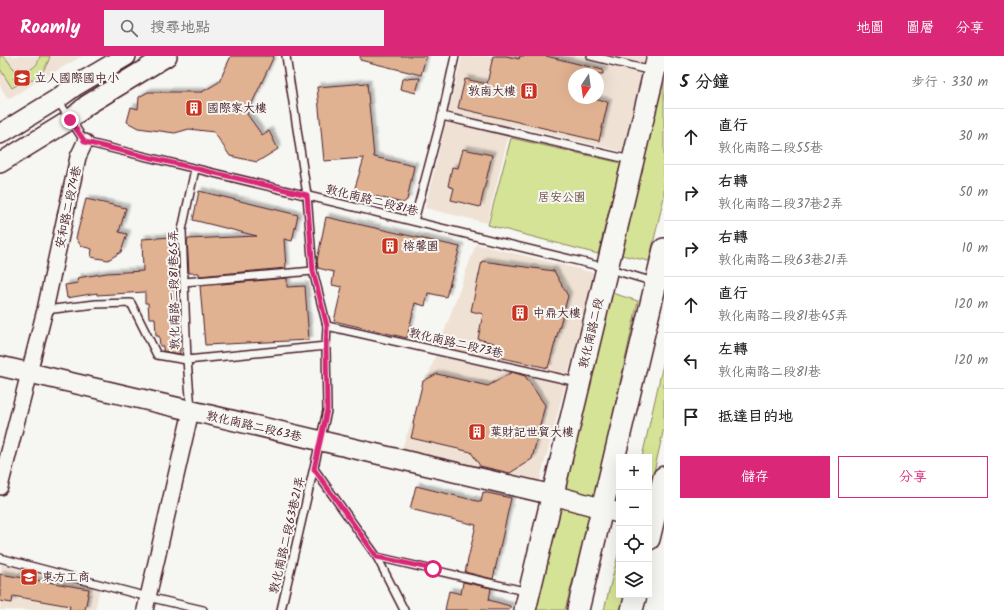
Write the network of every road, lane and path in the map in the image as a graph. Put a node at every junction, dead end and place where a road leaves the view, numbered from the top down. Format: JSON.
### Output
{"nodes":[{"id":1,"x":126,"y":56,"type":"edge"},
{"id":2,"x":167,"y":56,"type":"edge"},
{"id":3,"x":286,"y":56,"type":"edge"},
{"id":4,"x":455,"y":56,"type":"edge"},
{"id":5,"x":591,"y":56,"type":"edge"},
{"id":6,"x":656,"y":64,"type":"edge"},
{"id":7,"x":57,"y":99,"type":"junction"},
{"id":8,"x":442,"y":116,"type":"junction"},
{"id":9,"x":70,"y":120,"type":"junction"},
{"id":10,"x":0,"y":134,"type":"edge"},
{"id":11,"x":85,"y":142,"type":"junction"},
{"id":12,"x":633,"y":160,"type":"junction"},
{"id":13,"x":0,"y":164,"type":"edge"},
{"id":14,"x":195,"y":169,"type":"junction"},
{"id":15,"x":307,"y":195,"type":"junction"},
{"id":16,"x":414,"y":221,"type":"junction"},
{"id":17,"x":664,"y":250,"type":"edge"},
{"id":18,"x":607,"y":268,"type":"junction"},
{"id":19,"x":313,"y":271,"type":"junction"},
{"id":20,"x":184,"y":282,"type":"junction"},
{"id":21,"x":656,"y":282,"type":"junction"},
{"id":22,"x":45,"y":310,"type":"junction"},
{"id":23,"x":327,"y":326,"type":"junction"},
{"id":24,"x":326,"y":346,"type":"junction"},
{"id":25,"x":187,"y":360,"type":"junction"},
{"id":26,"x":0,"y":366,"type":"edge"},
{"id":27,"x":28,"y":373,"type":"junction"},
{"id":28,"x":580,"y":383,"type":"junction"},
{"id":29,"x":191,"y":411,"type":"junction"},
{"id":30,"x":320,"y":441,"type":"junction"},
{"id":31,"x":314,"y":469,"type":"junction"},
{"id":32,"x":664,"y":477,"type":"edge"},
{"id":33,"x":0,"y":487,"type":"edge"},
{"id":34,"x":552,"y":495,"type":"junction"},
{"id":35,"x":610,"y":511,"type":"edge"},
{"id":36,"x":654,"y":528,"type":"edge"},
{"id":37,"x":377,"y":557,"type":"junction"},
{"id":38,"x":0,"y":558,"type":"edge"},
{"id":39,"x":635,"y":598,"type":"edge"},
{"id":40,"x":527,"y":601,"type":"edge"},
{"id":41,"x":147,"y":604,"type":"edge"},
{"id":42,"x":204,"y":610,"type":"edge"},
{"id":43,"x":281,"y":610,"type":"edge"},
{"id":44,"x":404,"y":610,"type":"edge"},
{"id":45,"x":578,"y":610,"type":"edge"},
{"id":46,"x":632,"y":610,"type":"edge"}],
"edges":[{"from":1,"to":7,"type":"street"},
{"from":2,"to":9,"type":"street"},
{"from":3,"to":15,"type":"lane","name":"敦化南路二段63巷21弄"},
{"from":4,"to":8,"type":"lane"},
{"from":5,"to":6,"type":"lane"},
{"from":6,"to":12,"type":"main road","name":"敦化南路二段"},
{"from":7,"to":9,"type":"lane"},
{"from":7,"to":10,"type":"street"},
{"from":8,"to":12,"type":"lane"},
{"from":8,"to":16,"type":"lane"},
{"from":9,"to":11,"type":"lane"},
{"from":9,"to":13,"type":"street"},
{"from":11,"to":14,"type":"lane","name":"敦化南路二段81巷"},
{"from":11,"to":22,"type":"street","name":"安和路二段74巷"},
{"from":12,"to":18,"type":"main road","name":"敦化南路二段"},
{"from":14,"to":15,"type":"lane","name":"敦化南路二段81巷"},
{"from":14,"to":20,"type":"lane","name":"敦化南路二段81巷65弄"},
{"from":15,"to":16,"type":"lane","name":"敦化南路二段81巷"},
{"from":15,"to":19,"type":"lane","name":"敦化南路二段63巷21弄"},
{"from":16,"to":18,"type":"lane","name":"敦化南路二段81巷"},
{"from":17,"to":21,"type":"main road"},
{"from":18,"to":21,"type":"lane","name":"敦化南路二段81巷"},
{"from":18,"to":28,"type":"main road","name":"敦化南路二段"},
{"from":19,"to":20,"type":"lane"},
{"from":19,"to":23,"type":"lane","name":"敦化南路二段63巷21弄"},
{"from":20,"to":25,"type":"lane","name":"敦化南路二段81巷65弄"},
{"from":21,"to":35,"type":"main road"},
{"from":22,"to":25,"type":"lane"},
{"from":22,"to":27,"type":"street","name":"安和路二段74巷"},
{"from":23,"to":24,"type":"lane","name":"敦化南路二段63巷21弄"},
{"from":23,"to":28,"type":"lane","name":"敦化南路二段73巷"},
{"from":24,"to":25,"type":"lane"},
{"from":24,"to":30,"type":"lane","name":"敦化南路二段63巷21弄"},
{"from":25,"to":29,"type":"lane","name":"敦化南路二段81巷65弄"},
{"from":26,"to":27,"type":"street","name":"敦化南路二段63巷"},
{"from":27,"to":29,"type":"street","name":"敦化南路二段63巷"},
{"from":27,"to":33,"type":"street","name":"安和路二段74巷"},
{"from":28,"to":34,"type":"main road","name":"敦化南路二段"},
{"from":29,"to":30,"type":"street","name":"敦化南路二段63巷"},
{"from":29,"to":41,"type":"street"},
{"from":30,"to":31,"type":"lane","name":"敦化南路二段63巷21弄"},
{"from":30,"to":34,"type":"street","name":"敦化南路二段63巷"},
{"from":31,"to":37,"type":"lane"},
{"from":31,"to":43,"type":"lane","name":"敦化南路二段63巷21弄"},
{"from":32,"to":36,"type":"main road"},
{"from":34,"to":35,"type":"street","name":"敦化南路二段63巷"},
{"from":34,"to":40,"type":"main road","name":"敦化南路二段"},
{"from":35,"to":45,"type":"main road"},
{"from":37,"to":40,"type":"lane"},
{"from":37,"to":44,"type":"lane"},
{"from":38,"to":41,"type":"lane"},
{"from":39,"to":46,"type":"main road"},
{"from":41,"to":42,"type":"lane"}]}
